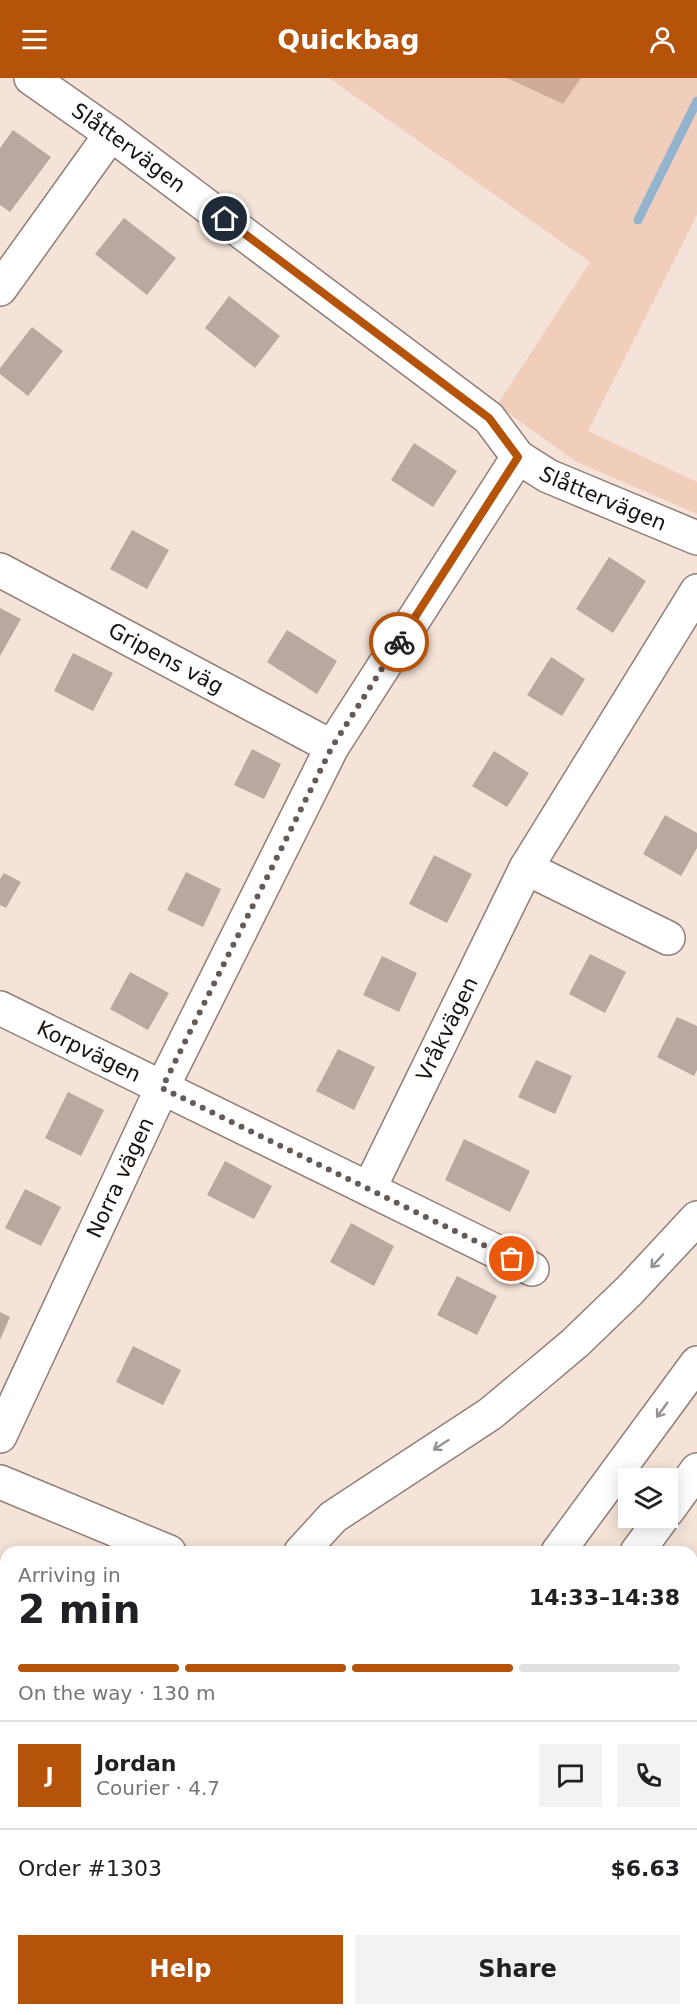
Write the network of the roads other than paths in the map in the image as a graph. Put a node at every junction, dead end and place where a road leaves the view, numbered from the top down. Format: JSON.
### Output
{"nodes":[{"id":1,"x":30,"y":78,"type":"edge"},
{"id":2,"x":111,"y":134,"type":"junction"},
{"id":3,"x":0,"y":289,"type":"edge"},
{"id":4,"x":518,"y":457,"type":"junction"},
{"id":5,"x":697,"y":538,"type":"edge"},
{"id":6,"x":0,"y":570,"type":"edge"},
{"id":7,"x":697,"y":591,"type":"edge"},
{"id":8,"x":332,"y":747,"type":"junction"},
{"id":9,"x":525,"y":868,"type":"junction"},
{"id":10,"x":668,"y":938,"type":"dead end"},
{"id":11,"x":0,"y":1008,"type":"edge"},
{"id":12,"x":162,"y":1088,"type":"junction"},
{"id":13,"x":369,"y":1190,"type":"junction"},
{"id":14,"x":697,"y":1218,"type":"edge"},
{"id":15,"x":532,"y":1269,"type":"dead end"},
{"id":16,"x":697,"y":1363,"type":"edge"},
{"id":17,"x":0,"y":1436,"type":"edge"},
{"id":18,"x":697,"y":1470,"type":"edge"},
{"id":19,"x":0,"y":1482,"type":"edge"},
{"id":20,"x":678,"y":1496,"type":"edge"},
{"id":21,"x":655,"y":1528,"type":"edge"},
{"id":22,"x":155,"y":1546,"type":"edge"},
{"id":23,"x":306,"y":1546,"type":"edge"},
{"id":24,"x":562,"y":1546,"type":"edge"},
{"id":25,"x":641,"y":1546,"type":"edge"}],
"edges":[{"from":1,"to":2,"type":"main road","name":"Slåttervägen"},
{"from":2,"to":3,"type":"main road"},
{"from":2,"to":4,"type":"main road","name":"Slåttervägen"},
{"from":4,"to":5,"type":"main road","name":"Slåttervägen"},
{"from":4,"to":8,"type":"main road","name":"Norra vägen"},
{"from":6,"to":8,"type":"main road","name":"Gripens väg"},
{"from":7,"to":9,"type":"main road","name":"Vråkvägen"},
{"from":8,"to":12,"type":"main road","name":"Norra vägen"},
{"from":9,"to":10,"type":"main road"},
{"from":9,"to":13,"type":"main road","name":"Vråkvägen"},
{"from":11,"to":12,"type":"main road","name":"Korpvägen"},
{"from":12,"to":13,"type":"main road","name":"Korpvägen"},
{"from":12,"to":17,"type":"main road","name":"Norra vägen"},
{"from":13,"to":15,"type":"main road","name":"Korpvägen"},
{"from":14,"to":23,"type":"main road","one_way":true},
{"from":16,"to":24,"type":"main road","one_way":true},
{"from":18,"to":20,"type":"main road"},
{"from":19,"to":22,"type":"main road"},
{"from":21,"to":25,"type":"main road"}]}
